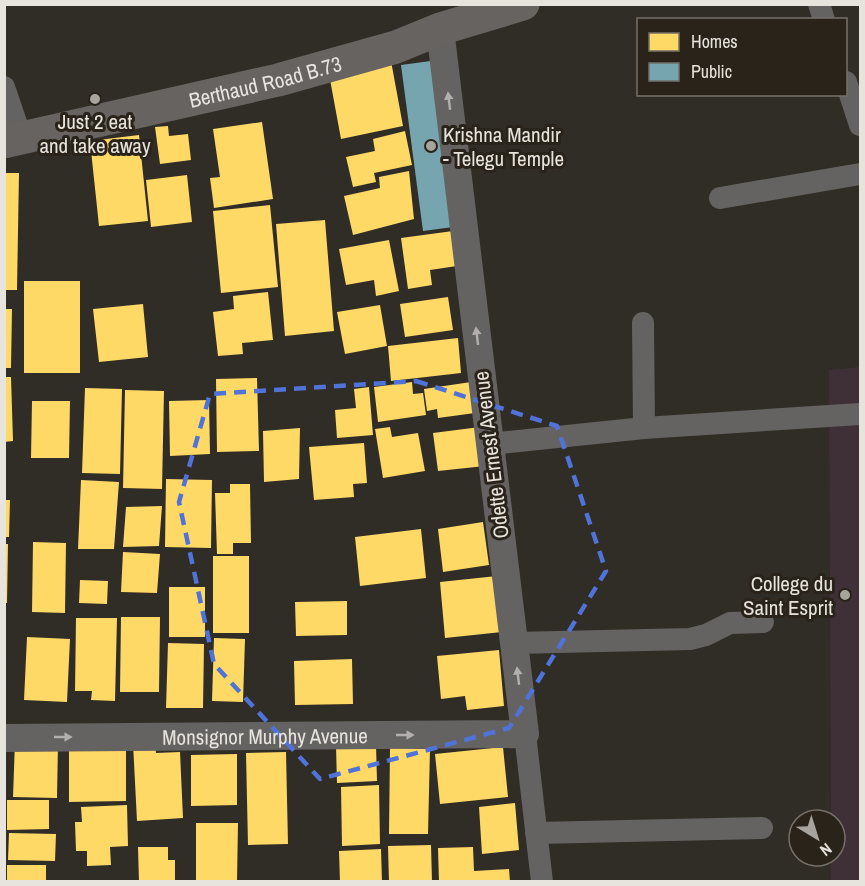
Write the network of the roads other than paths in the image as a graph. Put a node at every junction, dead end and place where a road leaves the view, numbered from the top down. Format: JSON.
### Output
{"nodes":[{"id":1,"x":505,"y":6,"type":"edge"},
{"id":2,"x":440,"y":29,"type":"junction"},
{"id":3,"x":847,"y":85,"type":"edge"},
{"id":4,"x":4,"y":87,"type":"edge"},
{"id":5,"x":861,"y":125,"type":"edge"},
{"id":6,"x":13,"y":140,"type":"edge"},
{"id":7,"x":861,"y":174,"type":"edge"},
{"id":8,"x":720,"y":198,"type":"dead end"},
{"id":9,"x":643,"y":323,"type":"dead end"},
{"id":10,"x":861,"y":414,"type":"edge"},
{"id":11,"x":644,"y":428,"type":"junction"},
{"id":12,"x":490,"y":444,"type":"junction"},
{"id":13,"x":763,"y":622,"type":"dead end"},
{"id":14,"x":514,"y":643,"type":"junction"},
{"id":15,"x":525,"y":734,"type":"junction"},
{"id":16,"x":4,"y":738,"type":"edge"},
{"id":17,"x":762,"y":828,"type":"dead end"},
{"id":18,"x":536,"y":833,"type":"junction"},
{"id":19,"x":542,"y":882,"type":"edge"}],
"edges":[{"from":1,"to":2,"type":"main road","name":"Berthaud Road B.73"},
{"from":2,"to":6,"type":"main road","name":"Berthaud Road B.73"},
{"from":12,"to":2,"type":"street","name":"Odette Ernest Avenue","one_way":true},
{"from":3,"to":5,"type":"street"},
{"from":4,"to":6,"type":"street"},
{"from":7,"to":8,"type":"street"},
{"from":9,"to":11,"type":"street"},
{"from":10,"to":11,"type":"street"},
{"from":11,"to":12,"type":"street"},
{"from":12,"to":14,"type":"street","name":"Odette Ernest Avenue"},
{"from":13,"to":14,"type":"street"},
{"from":15,"to":14,"type":"street","name":"Odette Ernest Avenue","one_way":true},
{"from":16,"to":15,"type":"street","name":"Monsignor Murphy Avenue","one_way":true},
{"from":15,"to":18,"type":"street","name":"Odette Ernest Avenue"},
{"from":17,"to":18,"type":"street"},
{"from":18,"to":19,"type":"street","name":"Odette Ernest Avenue"}]}
